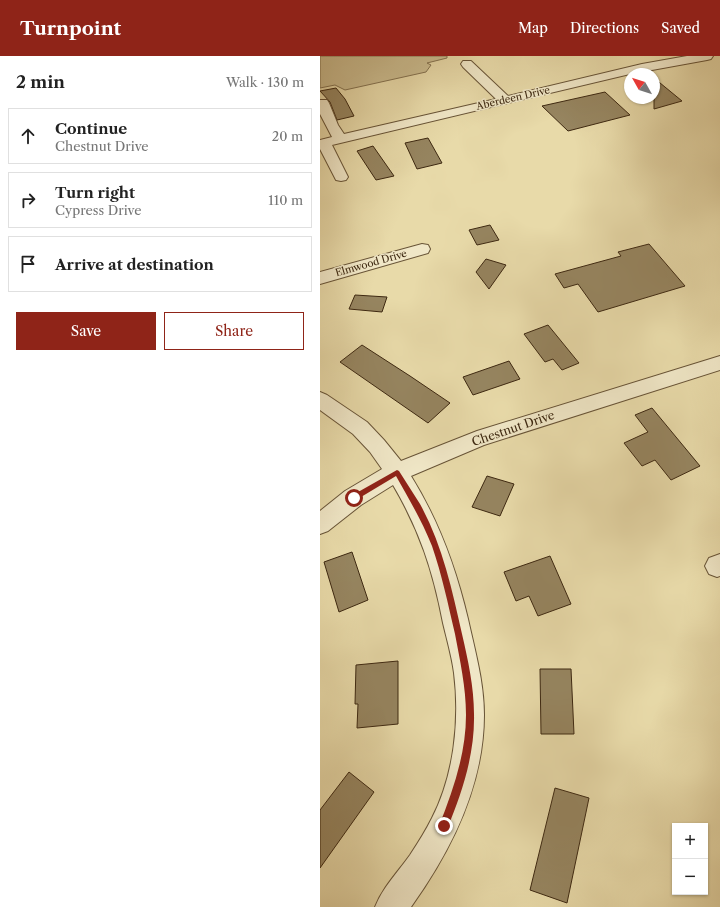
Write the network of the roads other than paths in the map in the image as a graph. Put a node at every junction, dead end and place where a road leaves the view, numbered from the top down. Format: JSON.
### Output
{"nodes":[{"id":1,"x":707,"y":56,"type":"edge"},
{"id":2,"x":467,"y":64,"type":"dead end"},
{"id":3,"x":505,"y":100,"type":"junction"},
{"id":4,"x":322,"y":102,"type":"dead end"},
{"id":5,"x":340,"y":139,"type":"junction"},
{"id":6,"x":322,"y":144,"type":"edge"},
{"id":7,"x":341,"y":176,"type":"dead end"},
{"id":8,"x":422,"y":249,"type":"dead end"},
{"id":9,"x":320,"y":278,"type":"edge"},
{"id":10,"x":720,"y":363,"type":"edge"},
{"id":11,"x":320,"y":400,"type":"edge"},
{"id":12,"x":397,"y":472,"type":"junction"},
{"id":13,"x":320,"y":524,"type":"edge"},
{"id":14,"x":391,"y":907,"type":"edge"}],
"edges":[{"from":1,"to":3,"type":"street","name":"Aberdeen Drive"},
{"from":2,"to":3,"type":"street"},
{"from":3,"to":5,"type":"street","name":"Aberdeen Drive"},
{"from":4,"to":5,"type":"street"},
{"from":5,"to":6,"type":"street","name":"Aberdeen Drive"},
{"from":6,"to":7,"type":"street"},
{"from":8,"to":9,"type":"street","name":"Elmwood Drive"},
{"from":10,"to":12,"type":"street","name":"Chestnut Drive"},
{"from":11,"to":12,"type":"street"},
{"from":12,"to":13,"type":"street","name":"Chestnut Drive"},
{"from":12,"to":14,"type":"street"}]}
